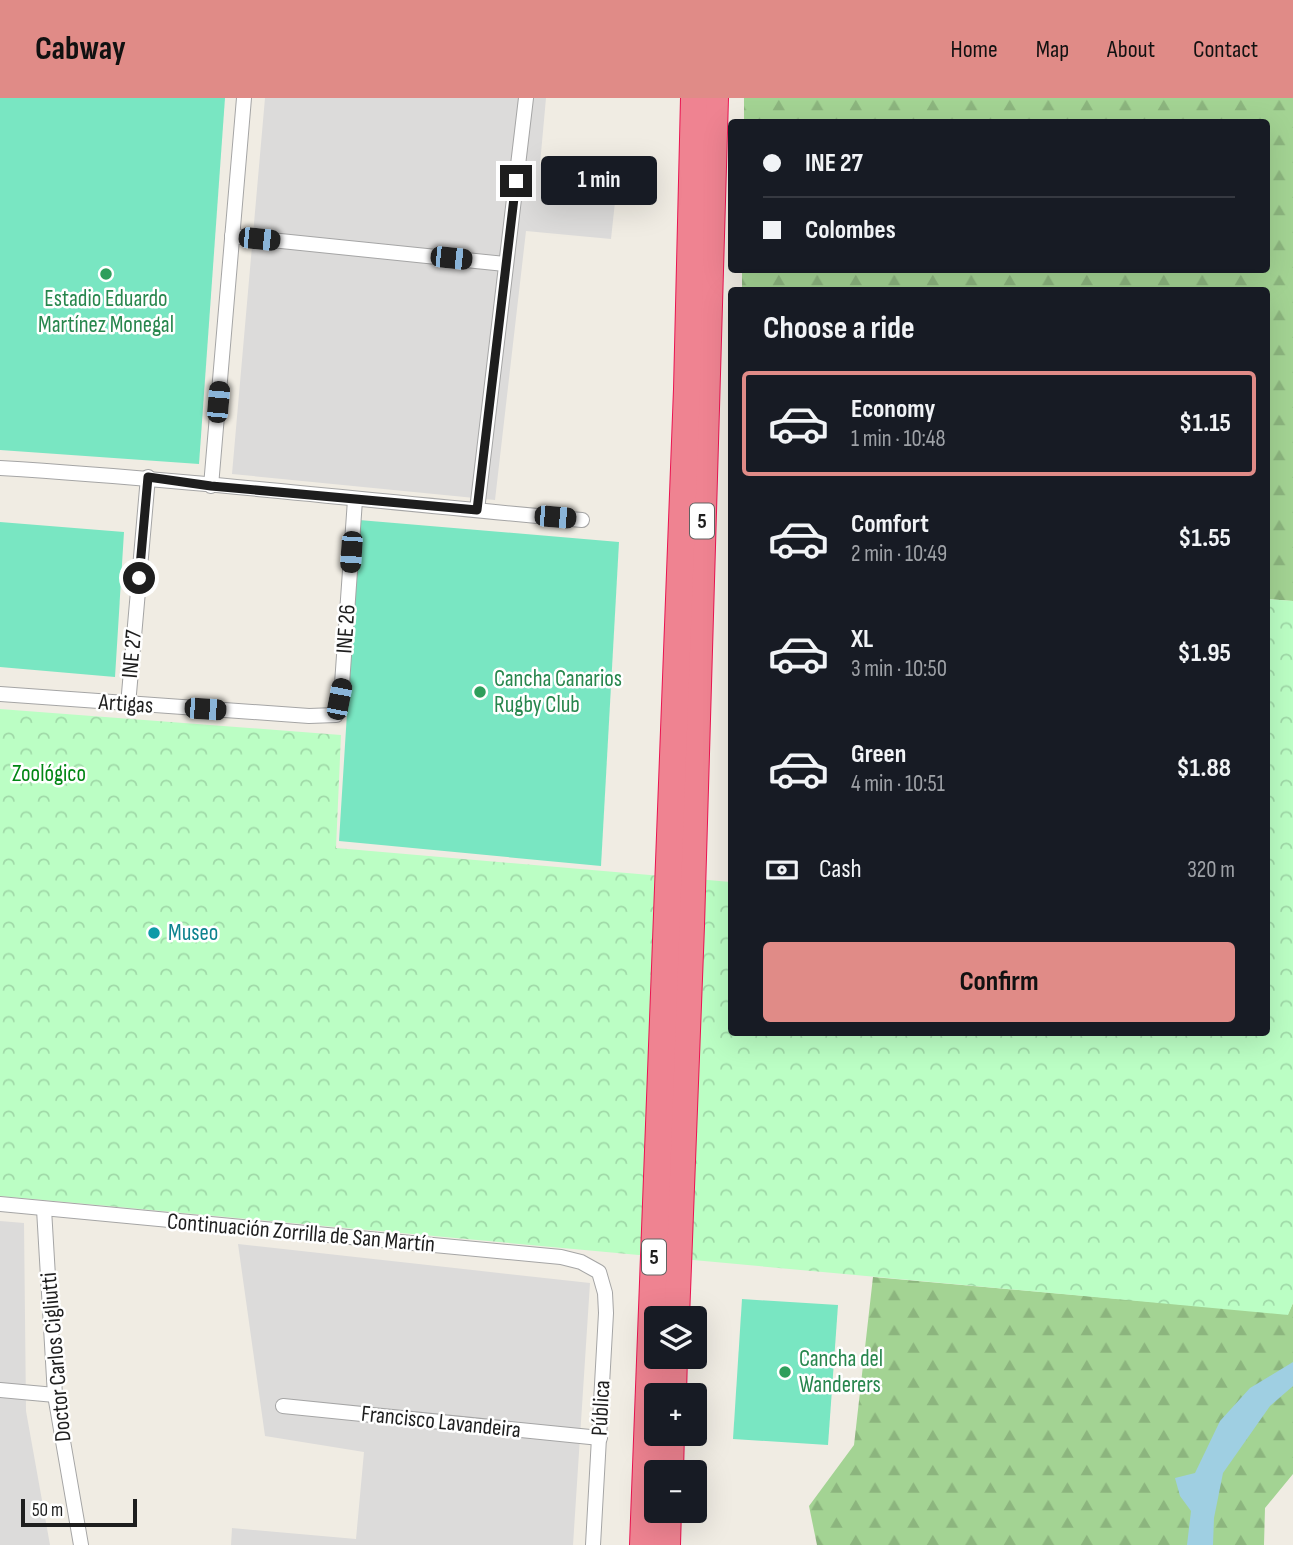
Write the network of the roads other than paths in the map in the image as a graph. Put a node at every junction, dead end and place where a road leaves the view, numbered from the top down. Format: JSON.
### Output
{"nodes":[{"id":1,"x":244,"y":98,"type":"edge"},
{"id":2,"x":526,"y":98,"type":"edge"},
{"id":3,"x":694,"y":98,"type":"edge"},
{"id":4,"x":715,"y":98,"type":"edge"},
{"id":5,"x":232,"y":236,"type":"junction"},
{"id":6,"x":505,"y":264,"type":"junction"},
{"id":7,"x":0,"y":468,"type":"edge"},
{"id":8,"x":148,"y":477,"type":"junction"},
{"id":9,"x":211,"y":486,"type":"junction"},
{"id":10,"x":355,"y":499,"type":"junction"},
{"id":11,"x":477,"y":510,"type":"junction"},
{"id":12,"x":582,"y":520,"type":"dead end"},
{"id":13,"x":0,"y":694,"type":"edge"},
{"id":14,"x":128,"y":705,"type":"junction"},
{"id":15,"x":336,"y":715,"type":"joint"},
{"id":16,"x":679,"y":924,"type":"junction"},
{"id":17,"x":677,"y":969,"type":"junction"},
{"id":18,"x":0,"y":1204,"type":"edge"},
{"id":19,"x":44,"y":1209,"type":"junction"},
{"id":20,"x":599,"y":1272,"type":"joint"},
{"id":21,"x":676,"y":1306,"type":"edge"},
{"id":22,"x":0,"y":1390,"type":"edge"},
{"id":23,"x":55,"y":1395,"type":"junction"},
{"id":24,"x":282,"y":1406,"type":"dead end"},
{"id":25,"x":600,"y":1438,"type":"junction"},
{"id":26,"x":668,"y":1523,"type":"edge"},
{"id":27,"x":81,"y":1545,"type":"edge"},
{"id":28,"x":593,"y":1545,"type":"edge"},
{"id":29,"x":643,"y":1545,"type":"edge"},
{"id":30,"x":667,"y":1545,"type":"edge"}],
"edges":[{"from":1,"to":5,"type":"street"},
{"from":2,"to":6,"type":"street"},
{"from":3,"to":16,"type":"highway","number":"5"},
{"from":4,"to":16,"type":"highway","number":"5"},
{"from":5,"to":6,"type":"street"},
{"from":5,"to":9,"type":"street"},
{"from":6,"to":11,"type":"street"},
{"from":7,"to":8,"type":"street"},
{"from":8,"to":9,"type":"street"},
{"from":8,"to":14,"type":"street","name":"INE 27"},
{"from":9,"to":10,"type":"street"},
{"from":10,"to":11,"type":"street"},
{"from":10,"to":15,"type":"street","name":"INE 26"},
{"from":11,"to":12,"type":"street"},
{"from":13,"to":14,"type":"street","name":"Artigas"},
{"from":14,"to":15,"type":"street","name":"Artigas"},
{"from":16,"to":17,"type":"highway","number":"5"},
{"from":17,"to":21,"type":"highway","number":"5"},
{"from":17,"to":29,"type":"highway","number":"5"},
{"from":18,"to":19,"type":"street","name":"Continuación Zorrilla de San Martín"},
{"from":19,"to":20,"type":"street","name":"Continuación Zorrilla de San Martín"},
{"from":19,"to":23,"type":"street","name":"Doctor Carlos Cigliutti"},
{"from":20,"to":25,"type":"street","name":"Pública"},
{"from":22,"to":23,"type":"street"},
{"from":23,"to":27,"type":"street","name":"Doctor Carlos Cigliutti"},
{"from":24,"to":25,"type":"street","name":"Francisco Lavandeira"},
{"from":25,"to":28,"type":"street","name":"Pública"},
{"from":26,"to":30,"type":"highway"}]}
